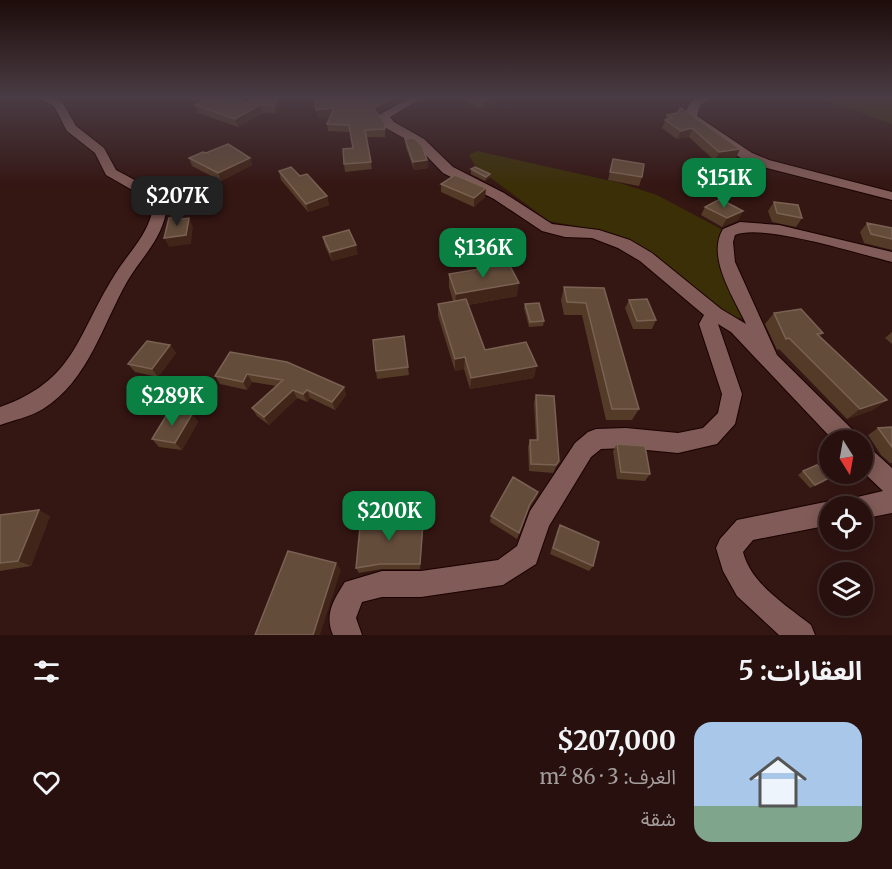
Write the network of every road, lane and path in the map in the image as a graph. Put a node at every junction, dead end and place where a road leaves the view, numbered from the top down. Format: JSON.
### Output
{"nodes":[{"id":1,"x":71,"y":128,"type":"edge"},
{"id":2,"x":395,"y":128,"type":"edge"},
{"id":3,"x":705,"y":128,"type":"edge"},
{"id":4,"x":892,"y":196,"type":"edge"},
{"id":5,"x":892,"y":257,"type":"edge"},
{"id":6,"x":715,"y":314,"type":"junction"},
{"id":7,"x":774,"y":366,"type":"junction"},
{"id":8,"x":0,"y":416,"type":"edge"},
{"id":9,"x":838,"y":430,"type":"edge"},
{"id":10,"x":873,"y":466,"type":"edge"},
{"id":11,"x":892,"y":484,"type":"edge"},
{"id":12,"x":892,"y":501,"type":"edge"},
{"id":13,"x":873,"y":505,"type":"edge"},
{"id":14,"x":819,"y":515,"type":"edge"},
{"id":15,"x":348,"y":635,"type":"edge"},
{"id":16,"x":801,"y":635,"type":"edge"}],
"edges":[{"from":1,"to":8,"type":"street"},
{"from":2,"to":6,"type":"street"},
{"from":3,"to":4,"type":"street"},
{"from":5,"to":7,"type":"street"},
{"from":6,"to":7,"type":"street"},
{"from":6,"to":15,"type":"street"},
{"from":7,"to":9,"type":"street"},
{"from":10,"to":11,"type":"street"},
{"from":12,"to":13,"type":"street"},
{"from":14,"to":16,"type":"street"}]}
